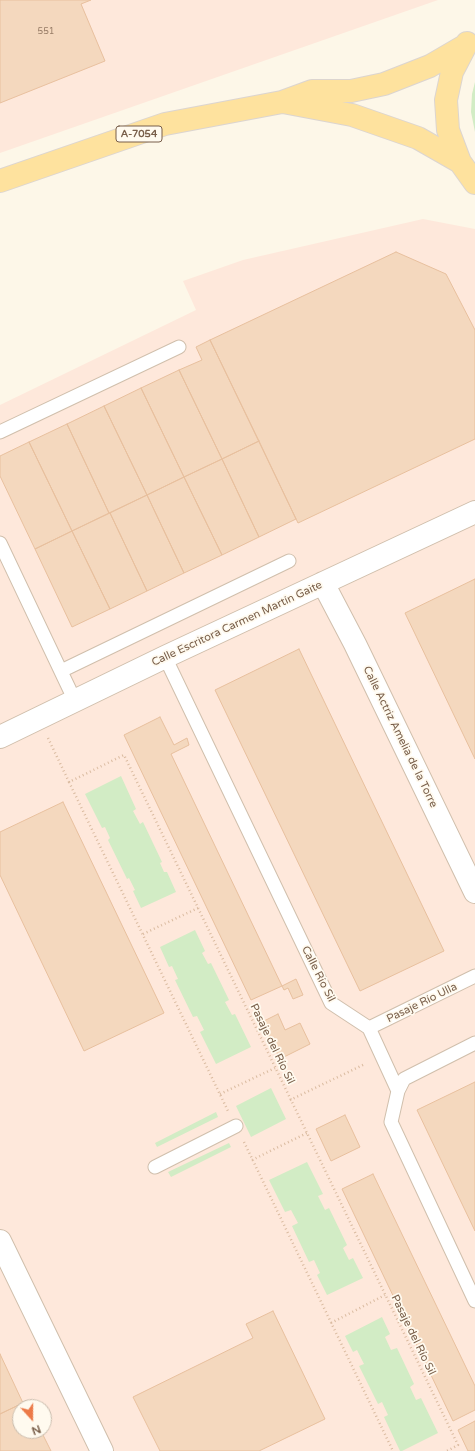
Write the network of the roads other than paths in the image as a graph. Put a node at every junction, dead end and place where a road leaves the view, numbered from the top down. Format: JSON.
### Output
{"nodes":[{"id":1,"x":470,"y":40,"type":"edge"},
{"id":2,"x":282,"y":102,"type":"junction"},
{"id":3,"x":460,"y":162,"type":"junction"},
{"id":4,"x":0,"y":181,"type":"edge"},
{"id":5,"x":475,"y":182,"type":"edge"},
{"id":6,"x":179,"y":347,"type":"dead end"},
{"id":7,"x":0,"y":432,"type":"edge"},
{"id":8,"x":475,"y":512,"type":"edge"},
{"id":9,"x":0,"y":543,"type":"edge"},
{"id":10,"x":289,"y":561,"type":"dead end"},
{"id":11,"x":323,"y":583,"type":"junction"},
{"id":12,"x":165,"y":657,"type":"junction"},
{"id":13,"x":61,"y":671,"type":"junction"},
{"id":14,"x":75,"y":701,"type":"junction"},
{"id":15,"x":0,"y":737,"type":"edge"},
{"id":16,"x":475,"y":892,"type":"edge"},
{"id":17,"x":475,"y":976,"type":"edge"},
{"id":18,"x":369,"y":1028,"type":"junction"},
{"id":19,"x":475,"y":1043,"type":"edge"},
{"id":20,"x":398,"y":1090,"type":"junction"},
{"id":21,"x":236,"y":1126,"type":"dead end"},
{"id":22,"x":155,"y":1167,"type":"dead end"},
{"id":23,"x":0,"y":1241,"type":"edge"},
{"id":24,"x":475,"y":1301,"type":"edge"},
{"id":25,"x":102,"y":1451,"type":"edge"}],
"edges":[{"from":1,"to":2,"type":"main road","number":"A-7054"},
{"from":1,"to":3,"type":"main road","number":"A-7054"},
{"from":2,"to":3,"type":"main road","number":"A-7054"},
{"from":2,"to":4,"type":"main road","number":"A-7054"},
{"from":3,"to":5,"type":"main road","number":"A-7054"},
{"from":6,"to":7,"type":"lane"},
{"from":8,"to":11,"type":"street","name":"Calle Escritora Carmen Martín Gaite"},
{"from":9,"to":13,"type":"lane"},
{"from":10,"to":13,"type":"lane"},
{"from":11,"to":12,"type":"street","name":"Calle Escritora Carmen Martín Gaite"},
{"from":11,"to":16,"type":"street","name":"Calle Actriz Amelia de la Torre"},
{"from":12,"to":14,"type":"street","name":"Calle Escritora Carmen Martín Gaite"},
{"from":12,"to":18,"type":"lane","name":"Calle Río Sil"},
{"from":13,"to":14,"type":"lane"},
{"from":14,"to":15,"type":"street","name":"Calle Escritora Carmen Martín Gaite"},
{"from":17,"to":18,"type":"lane","name":"Pasaje Río Ulla"},
{"from":18,"to":20,"type":"lane"},
{"from":19,"to":20,"type":"lane"},
{"from":20,"to":24,"type":"lane"},
{"from":21,"to":22,"type":"lane"},
{"from":23,"to":25,"type":"street"}]}
